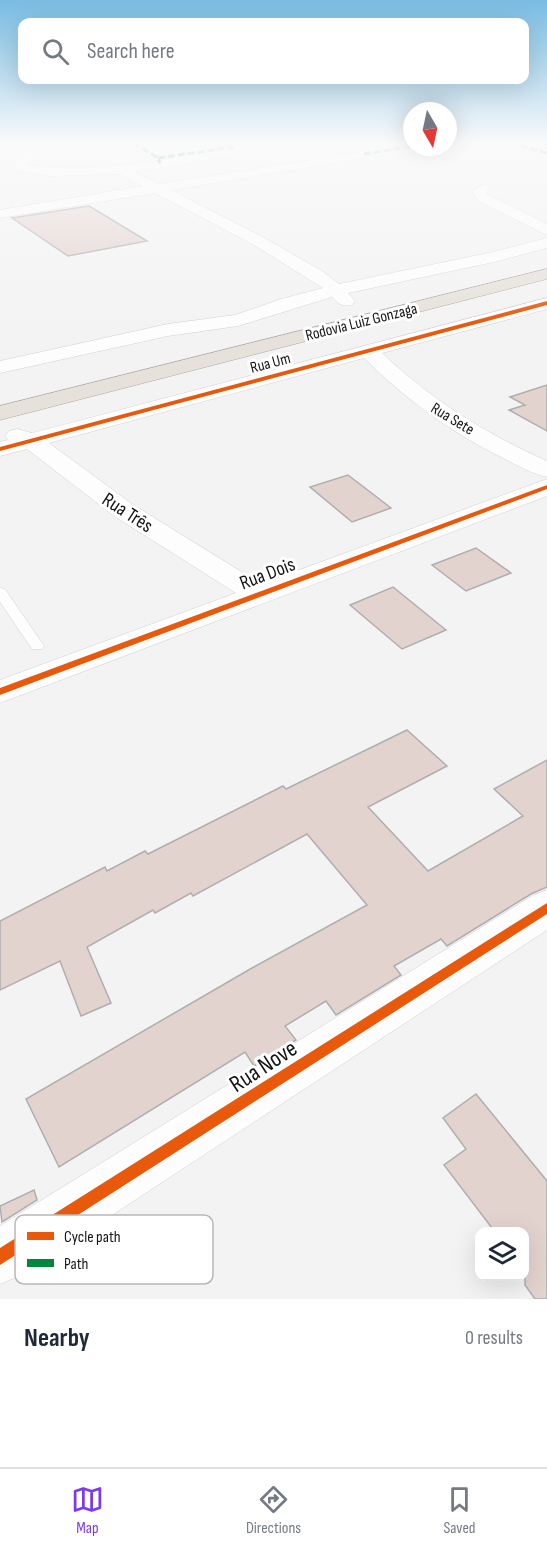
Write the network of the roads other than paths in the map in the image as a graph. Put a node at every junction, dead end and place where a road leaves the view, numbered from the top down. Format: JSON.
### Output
{"nodes":[{"id":1,"x":66,"y":204,"type":"edge"},
{"id":2,"x":187,"y":204,"type":"edge"},
{"id":3,"x":494,"y":204,"type":"edge"},
{"id":4,"x":0,"y":214,"type":"edge"},
{"id":5,"x":547,"y":230,"type":"edge"},
{"id":6,"x":547,"y":243,"type":"edge"},
{"id":7,"x":509,"y":253,"type":"junction"},
{"id":8,"x":547,"y":259,"type":"edge"},
{"id":9,"x":489,"y":273,"type":"junction"},
{"id":10,"x":547,"y":274,"type":"edge"},
{"id":11,"x":337,"y":290,"type":"junction"},
{"id":12,"x":547,"y":303,"type":"edge"},
{"id":13,"x":351,"y":306,"type":"junction"},
{"id":14,"x":369,"y":352,"type":"junction"},
{"id":15,"x":0,"y":367,"type":"edge"},
{"id":16,"x":79,"y":373,"type":"dead end"},
{"id":17,"x":0,"y":413,"type":"edge"},
{"id":18,"x":0,"y":429,"type":"edge"},
{"id":19,"x":31,"y":441,"type":"junction"},
{"id":20,"x":0,"y":449,"type":"edge"},
{"id":21,"x":547,"y":470,"type":"edge"},
{"id":22,"x":547,"y":486,"type":"edge"},
{"id":23,"x":0,"y":592,"type":"edge"},
{"id":24,"x":259,"y":595,"type":"junction"},
{"id":25,"x":37,"y":646,"type":"dead end"},
{"id":26,"x":0,"y":692,"type":"edge"},
{"id":27,"x":547,"y":908,"type":"edge"},
{"id":28,"x":66,"y":1215,"type":"edge"},
{"id":29,"x":15,"y":1247,"type":"edge"},
{"id":30,"x":0,"y":1257,"type":"edge"}],
"edges":[{"from":1,"to":4,"type":"street"},
{"from":2,"to":11,"type":"street"},
{"from":3,"to":5,"type":"street"},
{"from":6,"to":7,"type":"street"},
{"from":7,"to":9,"type":"street"},
{"from":7,"to":11,"type":"street"},
{"from":8,"to":9,"type":"highway","name":"Rodovia Luiz Gonzaga"},
{"from":9,"to":13,"type":"highway","name":"Rodovia Luiz Gonzaga"},
{"from":10,"to":17,"type":"highway","name":"Rodovia Luiz Gonzaga"},
{"from":11,"to":13,"type":"street"},
{"from":11,"to":15,"type":"street"},
{"from":12,"to":14,"type":"street","name":"Rua Um"},
{"from":13,"to":16,"type":"highway","name":"Rodovia Luiz Gonzaga"},
{"from":14,"to":19,"type":"street","name":"Rua Um"},
{"from":14,"to":21,"type":"street","name":"Rua Sete"},
{"from":18,"to":19,"type":"street","name":"Rua Três"},
{"from":19,"to":20,"type":"street","name":"Rua Um"},
{"from":19,"to":24,"type":"street","name":"Rua Três"},
{"from":22,"to":24,"type":"street","name":"Rua Dois"},
{"from":23,"to":25,"type":"lane"},
{"from":24,"to":26,"type":"street","name":"Rua Dois"},
{"from":27,"to":28,"type":"street","name":"Rua Nove"},
{"from":29,"to":30,"type":"street","name":"Rua Nove"}]}
